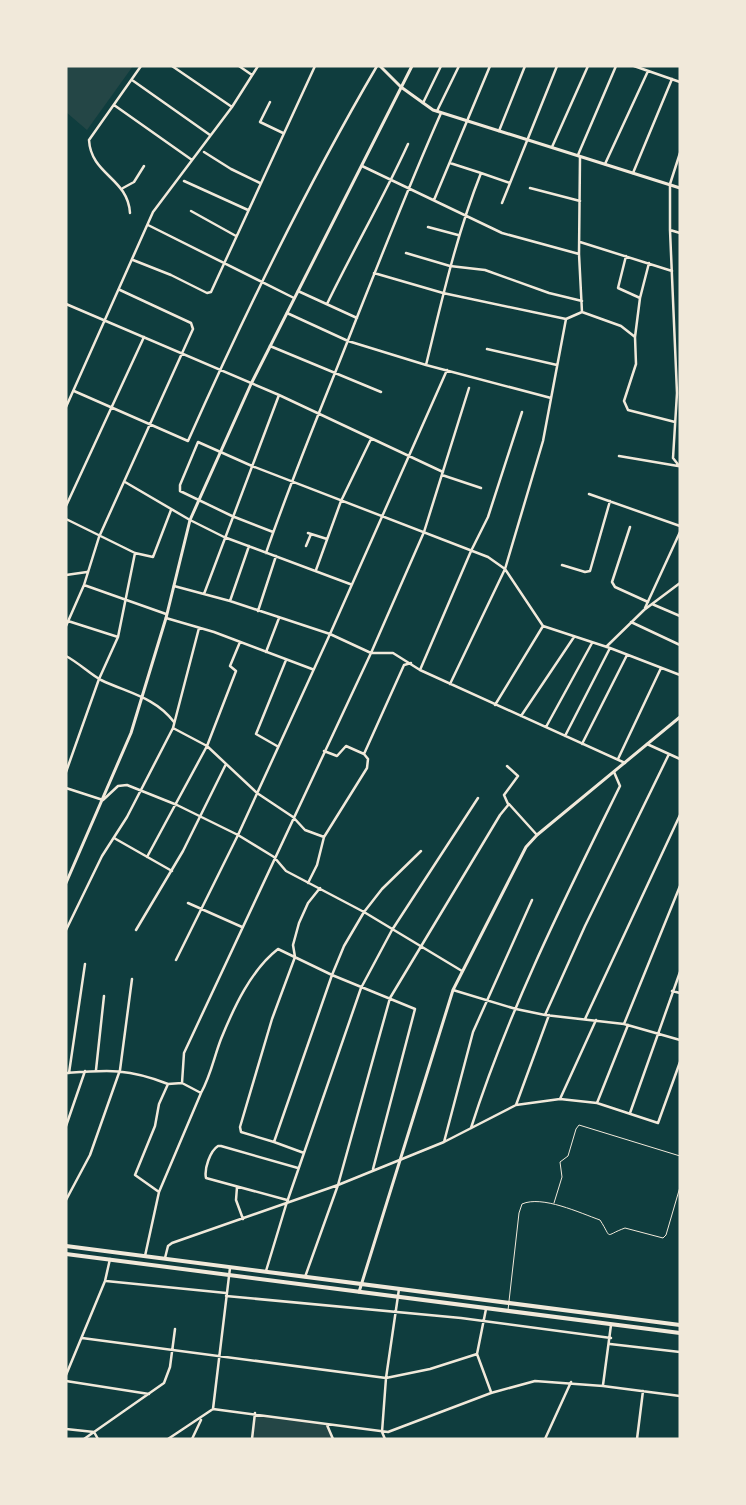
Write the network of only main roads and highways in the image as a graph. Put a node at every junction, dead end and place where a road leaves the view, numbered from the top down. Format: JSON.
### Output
{"nodes":[{"id":1,"x":66,"y":1246,"type":"edge"},
{"id":2,"x":66,"y":1254,"type":"edge"},
{"id":3,"x":680,"y":1325,"type":"edge"},
{"id":4,"x":680,"y":1333,"type":"edge"}],
"edges":[{"from":1,"to":3,"type":"main road"},
{"from":2,"to":4,"type":"main road"}]}
